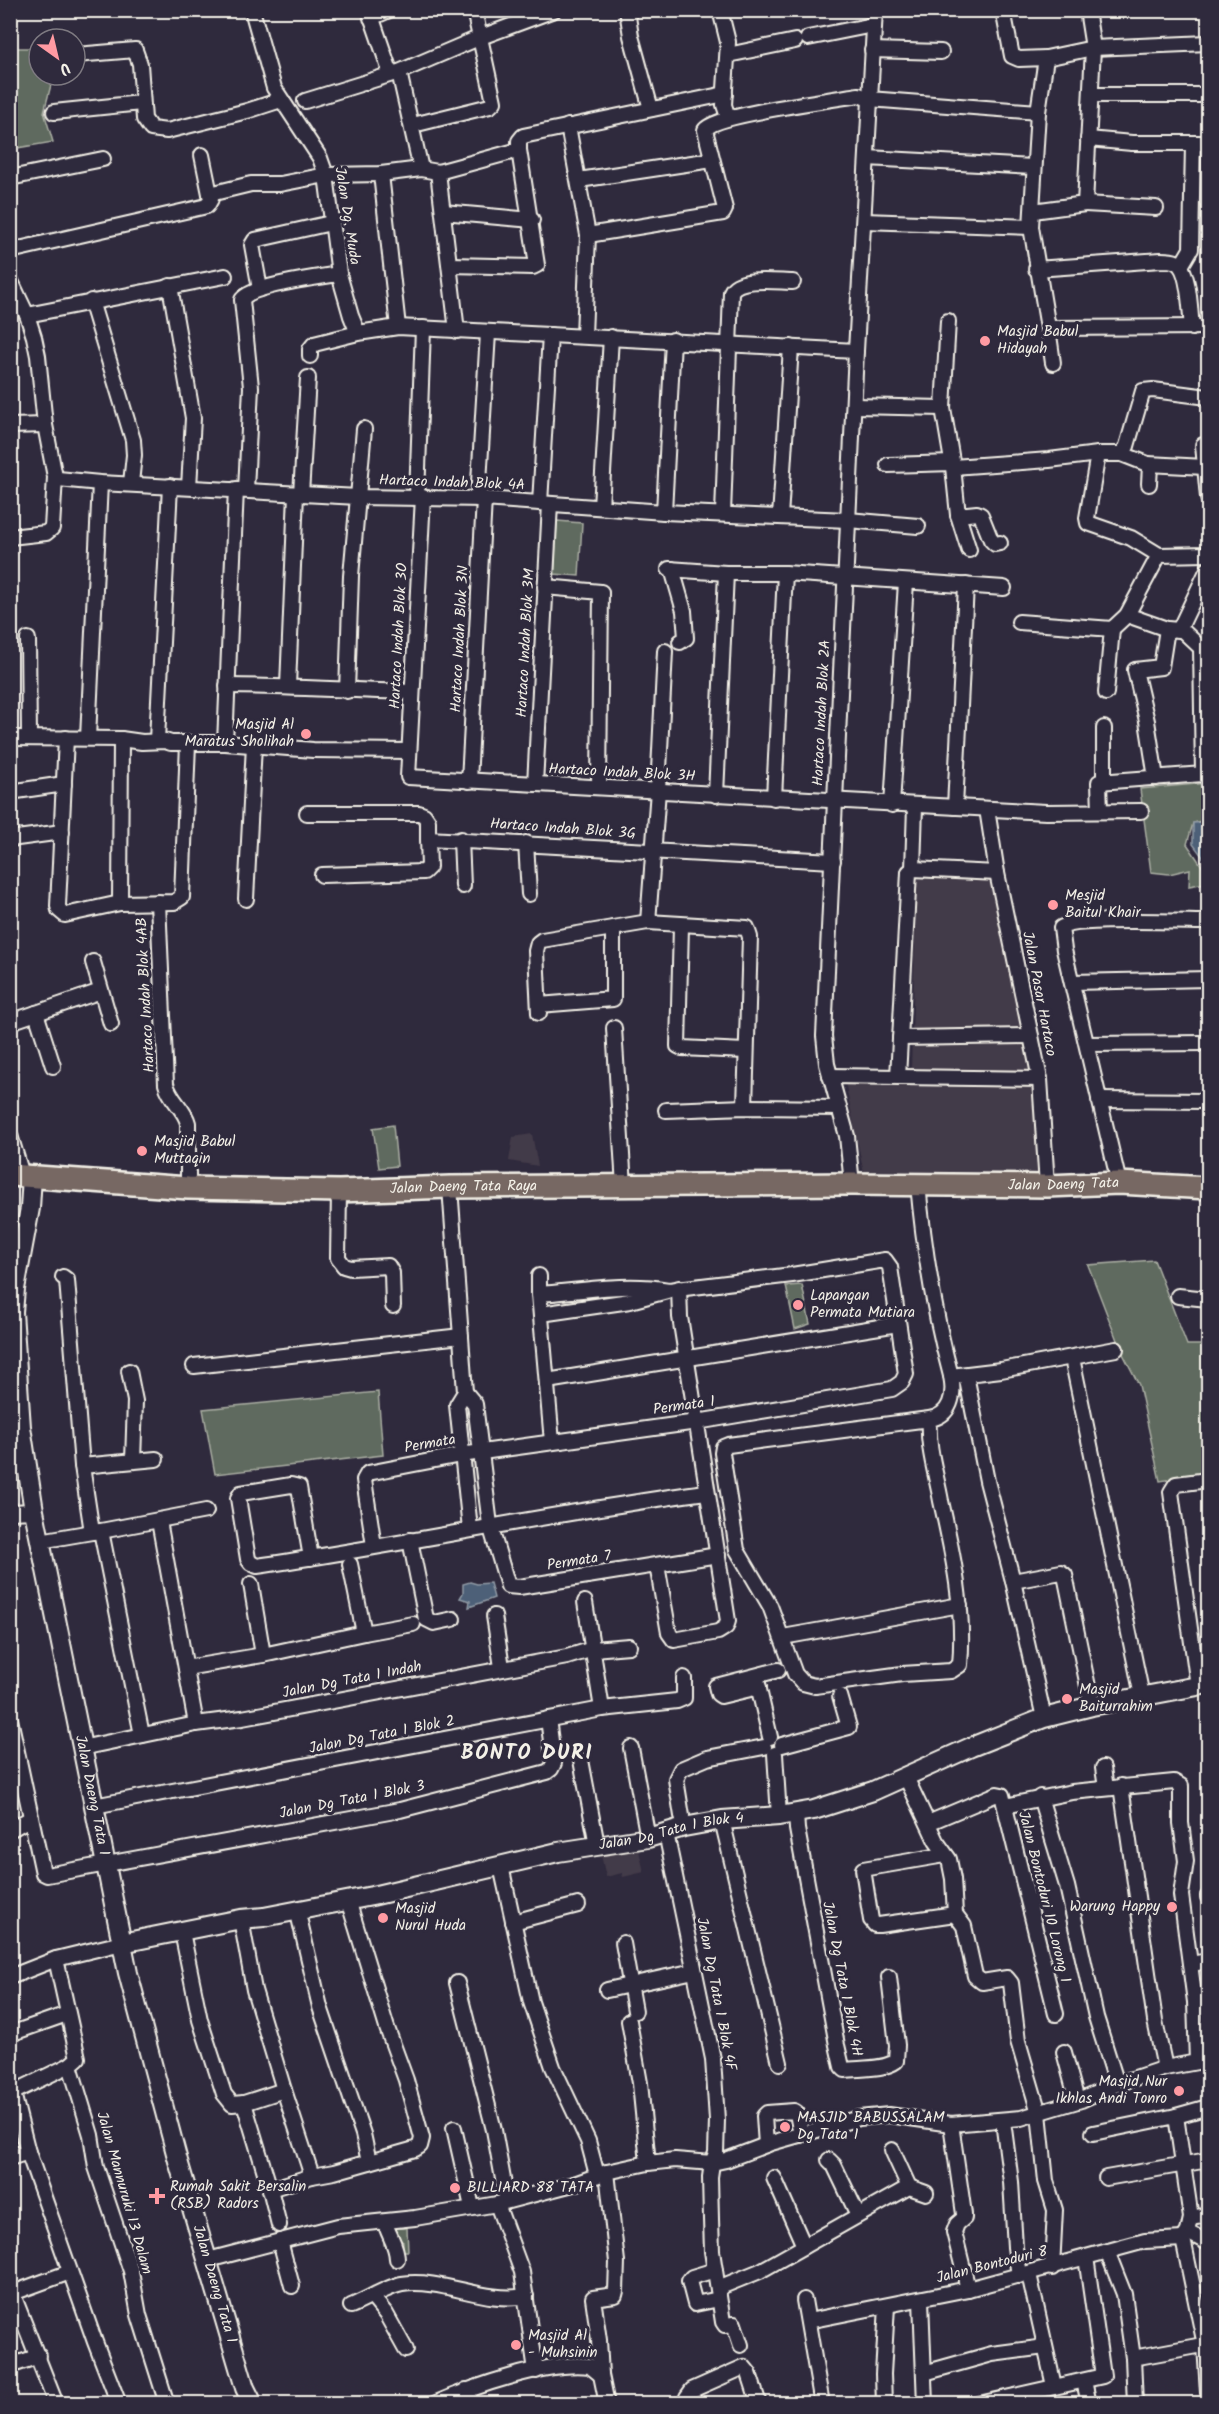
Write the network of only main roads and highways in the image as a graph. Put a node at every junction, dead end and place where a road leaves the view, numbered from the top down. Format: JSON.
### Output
{"nodes":[{"id":1,"x":21,"y":1176,"type":"edge"},
{"id":2,"x":918,"y":1184,"type":"joint"},
{"id":3,"x":1209,"y":1188,"type":"edge"}],
"edges":[{"from":1,"to":2,"type":"main road","name":"Jalan Daeng Tata Raya"},
{"from":2,"to":3,"type":"main road","name":"Jalan Daeng Tata"}]}
